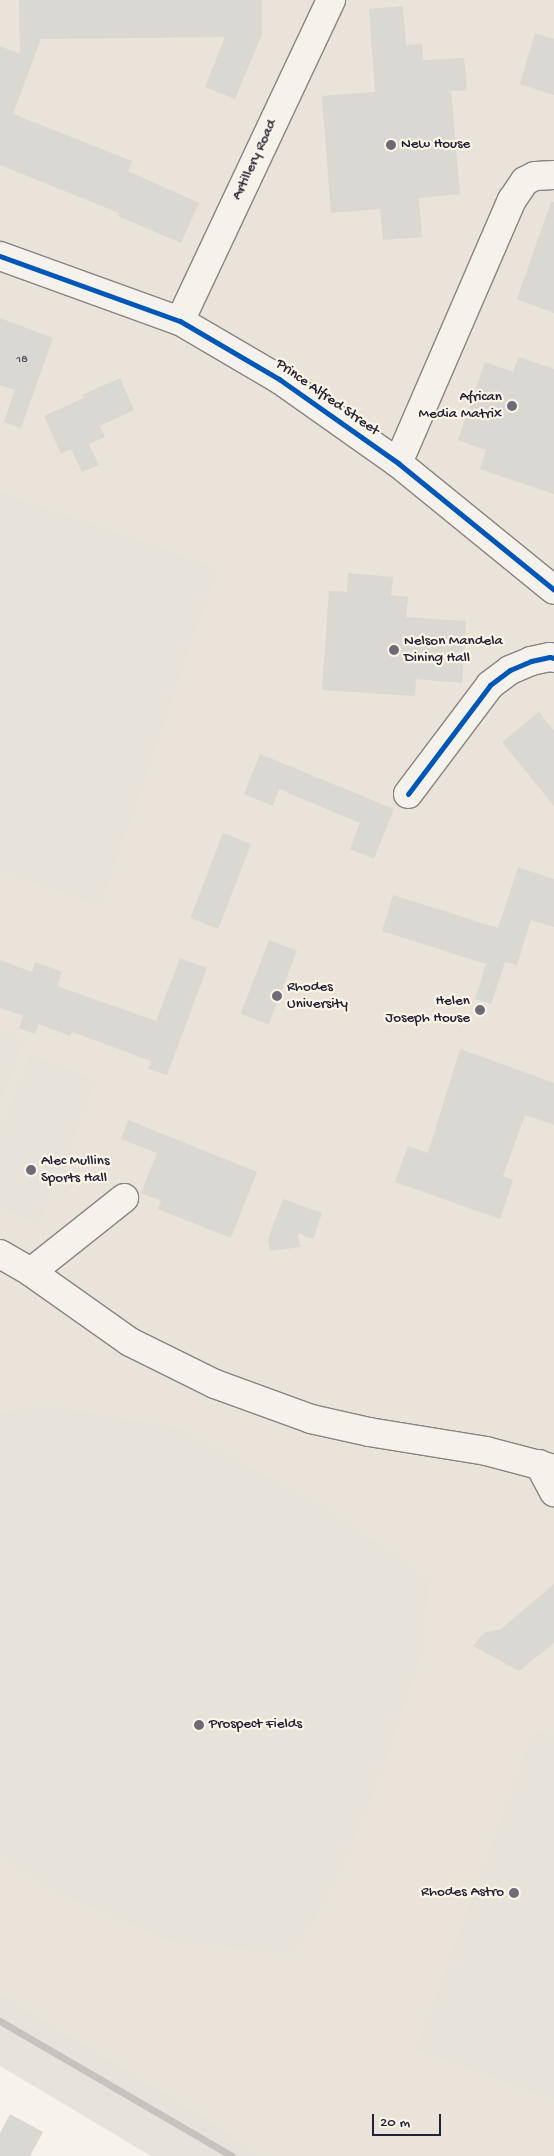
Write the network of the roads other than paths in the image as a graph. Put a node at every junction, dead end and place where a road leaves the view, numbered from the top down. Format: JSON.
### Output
{"nodes":[{"id":1,"x":331,"y":0,"type":"edge"},
{"id":2,"x":554,"y":175,"type":"edge"},
{"id":3,"x":0,"y":256,"type":"edge"},
{"id":4,"x":180,"y":321,"type":"junction"},
{"id":5,"x":398,"y":464,"type":"junction"},
{"id":6,"x":554,"y":590,"type":"edge"},
{"id":7,"x":554,"y":658,"type":"edge"},
{"id":8,"x":408,"y":794,"type":"dead end"},
{"id":9,"x":124,"y":1198,"type":"dead end"},
{"id":10,"x":0,"y":1254,"type":"edge"},
{"id":11,"x":32,"y":1272,"type":"junction"},
{"id":12,"x":547,"y":1467,"type":"edge"},
{"id":13,"x":554,"y":1492,"type":"edge"}],
"edges":[{"from":1,"to":4,"type":"street","name":"Artillery Road"},
{"from":2,"to":5,"type":"street"},
{"from":3,"to":4,"type":"street","name":"Prince Alfred Street"},
{"from":4,"to":5,"type":"street","name":"Prince Alfred Street"},
{"from":5,"to":6,"type":"street","name":"Prince Alfred Street"},
{"from":7,"to":8,"type":"street"},
{"from":9,"to":11,"type":"street"},
{"from":10,"to":11,"type":"street"},
{"from":11,"to":12,"type":"street"},
{"from":12,"to":13,"type":"street"}]}
